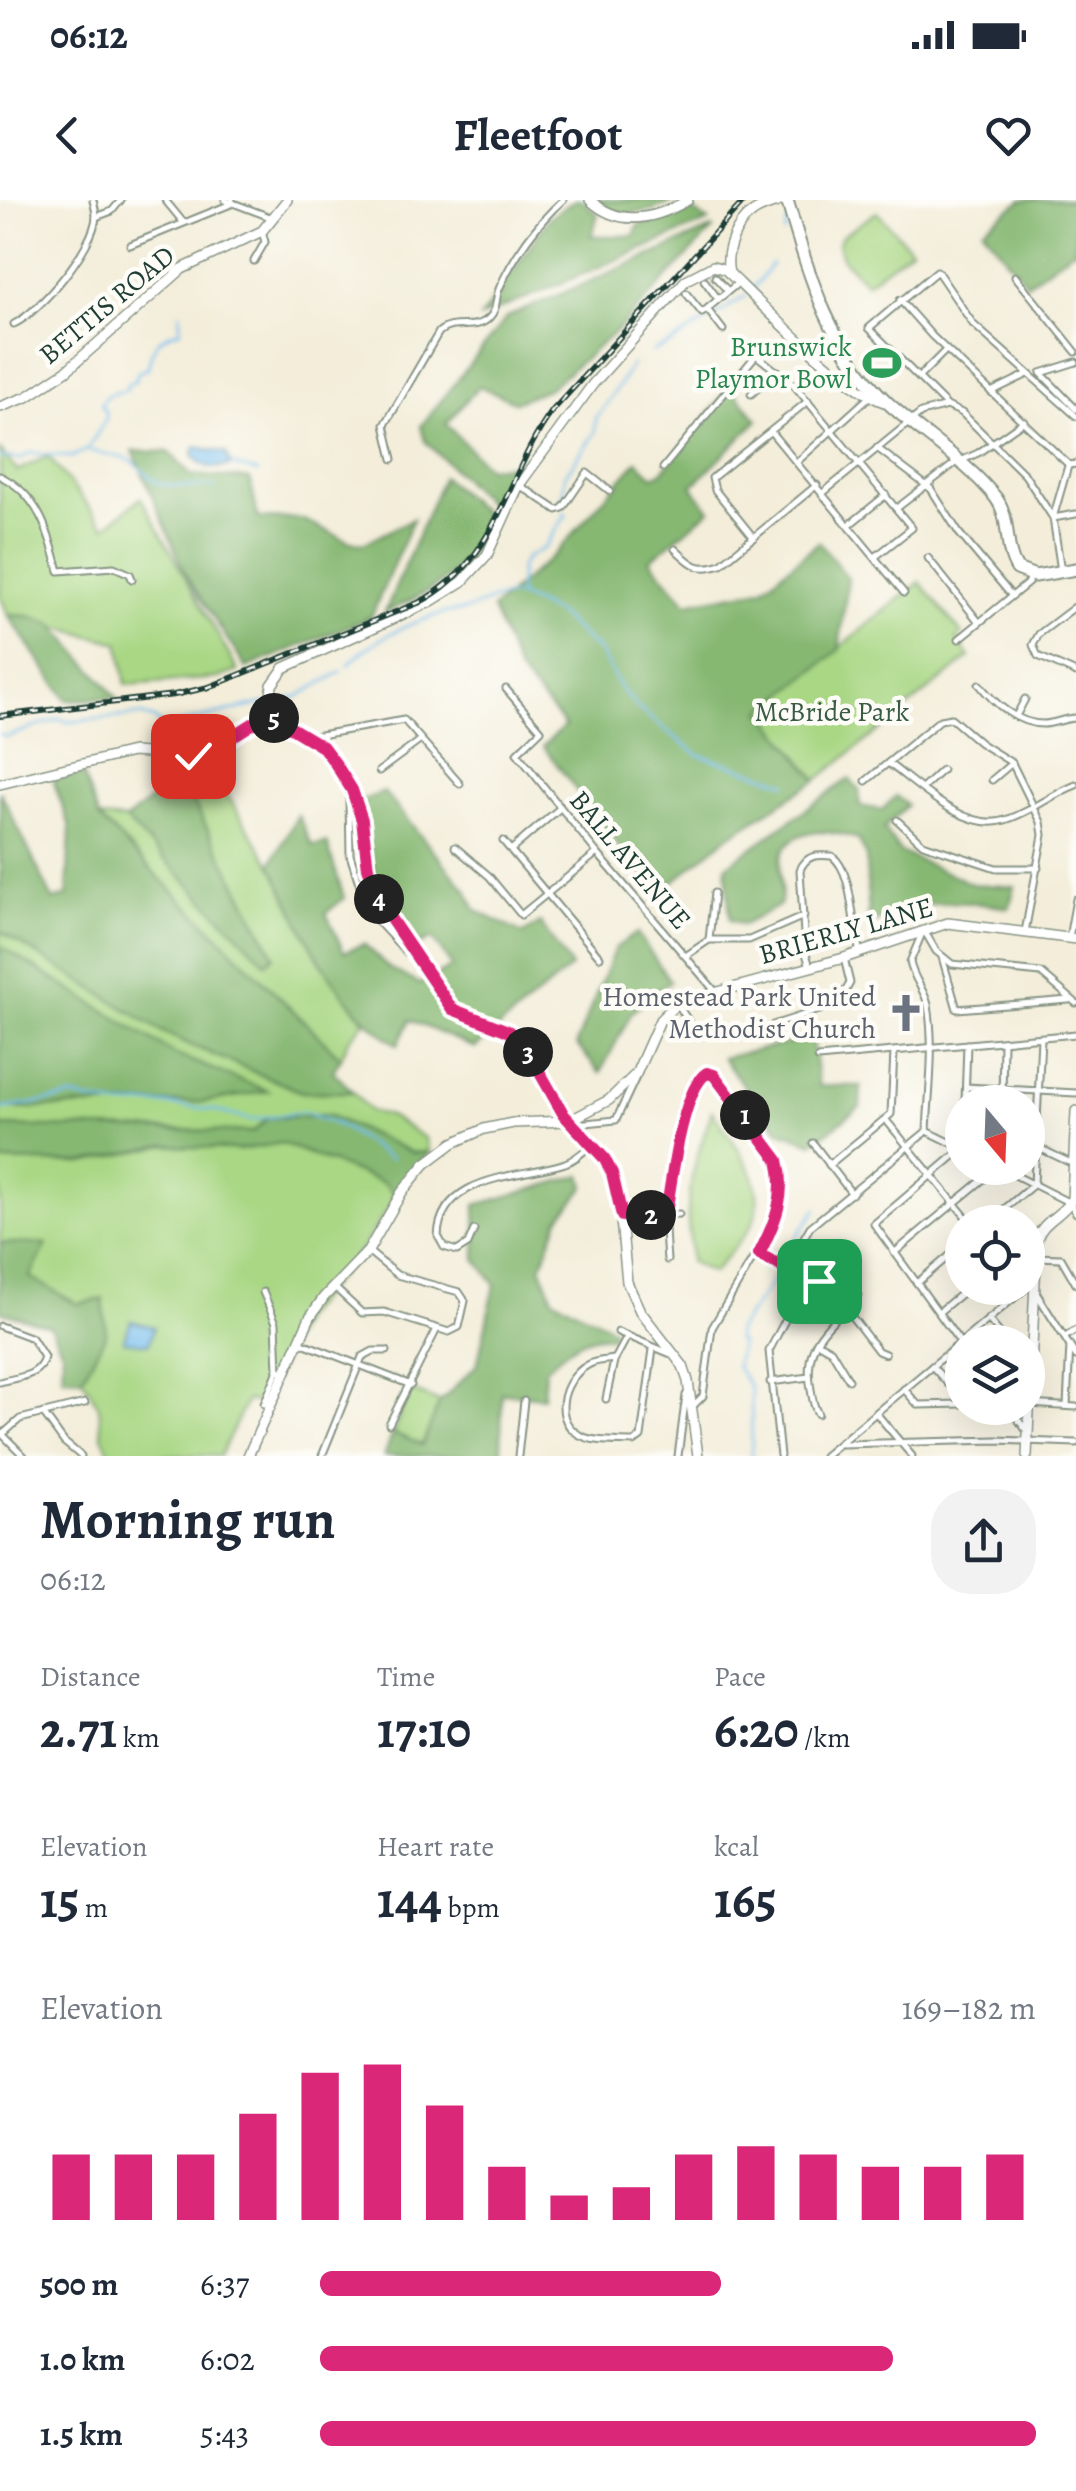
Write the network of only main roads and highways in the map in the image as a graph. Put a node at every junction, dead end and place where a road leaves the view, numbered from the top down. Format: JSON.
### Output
{"nodes":[{"id":1,"x":785,"y":200,"type":"edge"},
{"id":2,"x":1076,"y":569,"type":"edge"}],
"edges":[{"from":1,"to":2,"type":"main road"}]}
